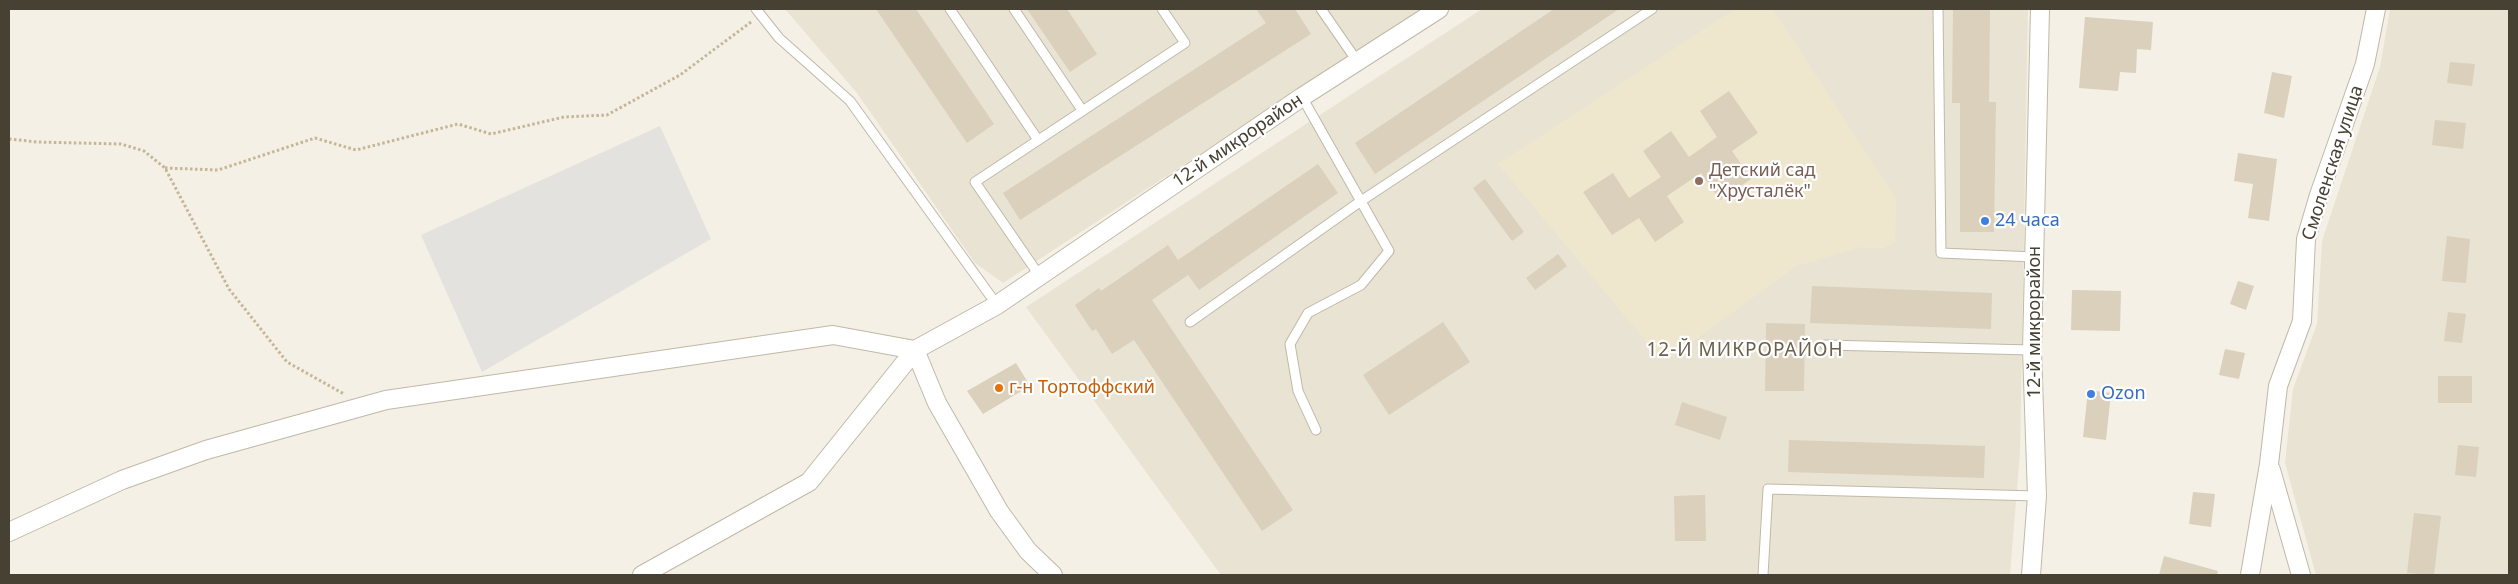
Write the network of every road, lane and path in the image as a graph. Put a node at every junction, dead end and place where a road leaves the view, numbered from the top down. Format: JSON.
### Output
{"nodes":[{"id":1,"x":950,"y":9,"type":"edge"},
{"id":2,"x":1014,"y":9,"type":"edge"},
{"id":3,"x":1162,"y":9,"type":"edge"},
{"id":4,"x":1321,"y":9,"type":"edge"},
{"id":5,"x":1439,"y":9,"type":"edge"},
{"id":6,"x":1652,"y":9,"type":"edge"},
{"id":7,"x":1938,"y":9,"type":"edge"},
{"id":8,"x":2040,"y":9,"type":"edge"},
{"id":9,"x":2376,"y":9,"type":"edge"},
{"id":10,"x":758,"y":12,"type":"edge"},
{"id":11,"x":1357,"y":61,"type":"junction"},
{"id":12,"x":1302,"y":97,"type":"junction"},
{"id":13,"x":1082,"y":110,"type":"junction"},
{"id":14,"x":9,"y":139,"type":"edge"},
{"id":15,"x":1038,"y":140,"type":"junction"},
{"id":16,"x":165,"y":168,"type":"junction"},
{"id":17,"x":1361,"y":201,"type":"junction"},
{"id":18,"x":2035,"y":257,"type":"junction"},
{"id":19,"x":1039,"y":275,"type":"junction"},
{"id":20,"x":997,"y":305,"type":"junction"},
{"id":21,"x":1190,"y":322,"type":"dead end"},
{"id":22,"x":1825,"y":345,"type":"dead end"},
{"id":23,"x":914,"y":350,"type":"junction"},
{"id":24,"x":2032,"y":350,"type":"junction"},
{"id":25,"x":364,"y":406,"type":"junction"},
{"id":26,"x":1316,"y":430,"type":"dead end"},
{"id":27,"x":2270,"y":464,"type":"junction"},
{"id":28,"x":2037,"y":496,"type":"junction"},
{"id":29,"x":9,"y":532,"type":"edge"},
{"id":30,"x":642,"y":575,"type":"edge"},
{"id":31,"x":1053,"y":575,"type":"edge"},
{"id":32,"x":1763,"y":575,"type":"edge"},
{"id":33,"x":2031,"y":575,"type":"edge"},
{"id":34,"x":2250,"y":575,"type":"edge"},
{"id":35,"x":2300,"y":575,"type":"edge"}],
"edges":[{"from":1,"to":15,"type":"lane"},
{"from":2,"to":13,"type":"lane"},
{"from":3,"to":13,"type":"lane"},
{"from":4,"to":11,"type":"lane"},
{"from":5,"to":11,"type":"street","name":"12-й микрорайон"},
{"from":6,"to":17,"type":"lane"},
{"from":7,"to":18,"type":"lane"},
{"from":8,"to":18,"type":"street","name":"12-й микрорайон"},
{"from":9,"to":27,"type":"street","name":"Смоленская улица"},
{"from":10,"to":16,"type":"path"},
{"from":10,"to":20,"type":"lane"},
{"from":11,"to":12,"type":"street","name":"12-й микрорайон"},
{"from":12,"to":17,"type":"lane"},
{"from":12,"to":19,"type":"street","name":"12-й микрорайон"},
{"from":13,"to":15,"type":"lane"},
{"from":14,"to":16,"type":"path"},
{"from":15,"to":19,"type":"lane"},
{"from":16,"to":25,"type":"path"},
{"from":17,"to":21,"type":"lane"},
{"from":17,"to":26,"type":"lane"},
{"from":18,"to":24,"type":"street","name":"12-й микрорайон"},
{"from":19,"to":20,"type":"street","name":"12-й микрорайон"},
{"from":20,"to":23,"type":"street","name":"12-й микрорайон"},
{"from":22,"to":24,"type":"lane"},
{"from":23,"to":25,"type":"street"},
{"from":23,"to":30,"type":"street"},
{"from":23,"to":31,"type":"street"},
{"from":24,"to":28,"type":"street","name":"12-й микрорайон"},
{"from":25,"to":29,"type":"street"},
{"from":27,"to":34,"type":"street","name":"Смоленская улица"},
{"from":27,"to":35,"type":"street","name":"Смоленская улица"},
{"from":28,"to":32,"type":"lane"},
{"from":28,"to":33,"type":"street","name":"12-й микрорайон"}]}
